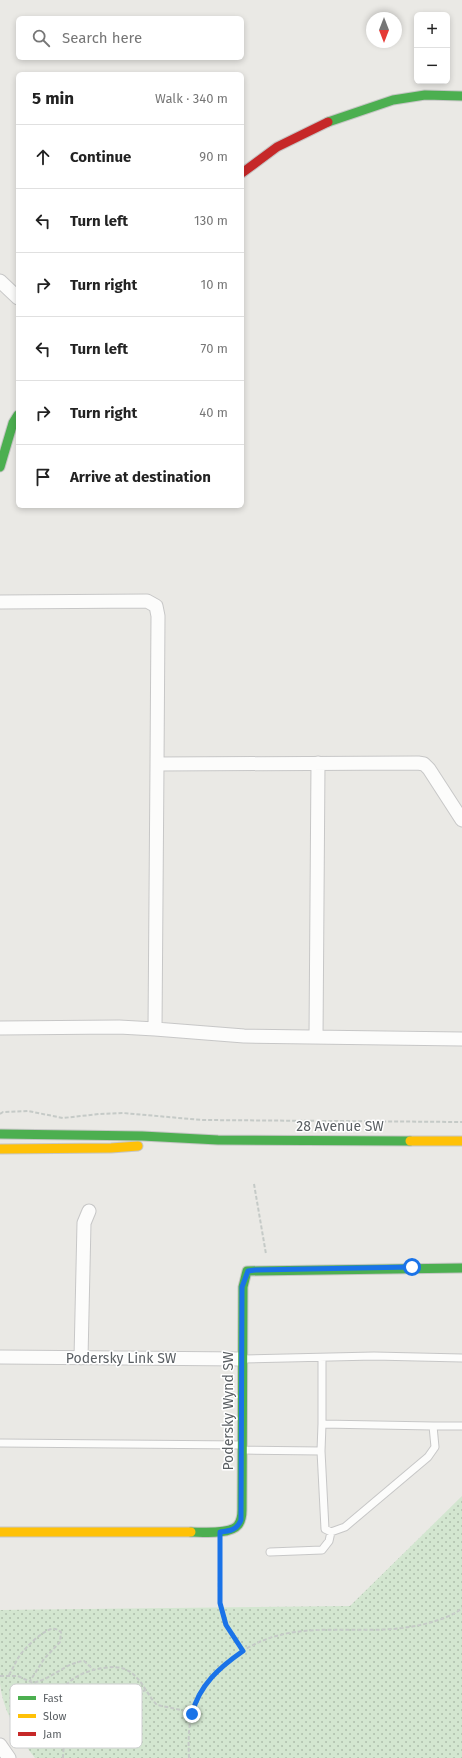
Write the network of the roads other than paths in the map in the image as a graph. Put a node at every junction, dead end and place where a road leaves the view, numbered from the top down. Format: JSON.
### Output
{"nodes":[{"id":1,"x":462,"y":96,"type":"edge"},
{"id":2,"x":244,"y":172,"type":"edge"},
{"id":3,"x":0,"y":281,"type":"edge"},
{"id":4,"x":16,"y":296,"type":"edge"},
{"id":5,"x":16,"y":418,"type":"edge"},
{"id":6,"x":0,"y":466,"type":"edge"},
{"id":7,"x":0,"y":602,"type":"edge"},
{"id":8,"x":318,"y":763,"type":"junction"},
{"id":9,"x":157,"y":764,"type":"junction"},
{"id":10,"x":462,"y":820,"type":"edge"},
{"id":11,"x":0,"y":1028,"type":"edge"},
{"id":12,"x":155,"y":1029,"type":"junction"},
{"id":13,"x":316,"y":1037,"type":"junction"},
{"id":14,"x":462,"y":1038,"type":"edge"},
{"id":15,"x":0,"y":1134,"type":"edge"},
{"id":16,"x":218,"y":1140,"type":"junction"},
{"id":17,"x":462,"y":1141,"type":"edge"},
{"id":18,"x":0,"y":1149,"type":"edge"},
{"id":19,"x":89,"y":1211,"type":"dead end"},
{"id":20,"x":462,"y":1268,"type":"edge"},
{"id":21,"x":0,"y":1357,"type":"edge"},
{"id":22,"x":81,"y":1358,"type":"junction"},
{"id":23,"x":322,"y":1358,"type":"junction"},
{"id":24,"x":462,"y":1358,"type":"edge"},
{"id":25,"x":242,"y":1359,"type":"junction"},
{"id":26,"x":322,"y":1424,"type":"junction"},
{"id":27,"x":433,"y":1426,"type":"junction"},
{"id":28,"x":462,"y":1426,"type":"edge"},
{"id":29,"x":0,"y":1443,"type":"edge"},
{"id":30,"x":242,"y":1448,"type":"junction"},
{"id":31,"x":321,"y":1451,"type":"junction"},
{"id":32,"x":0,"y":1532,"type":"edge"},
{"id":33,"x":331,"y":1532,"type":"junction"},
{"id":34,"x":270,"y":1552,"type":"dead end"},
{"id":35,"x":0,"y":1745,"type":"edge"},
{"id":36,"x":9,"y":1758,"type":"edge"}],
"edges":[{"from":1,"to":2,"type":"street"},
{"from":3,"to":4,"type":"street"},
{"from":5,"to":6,"type":"street"},
{"from":7,"to":9,"type":"street"},
{"from":8,"to":9,"type":"street"},
{"from":8,"to":10,"type":"street"},
{"from":8,"to":13,"type":"street"},
{"from":9,"to":12,"type":"street"},
{"from":11,"to":12,"type":"street"},
{"from":12,"to":13,"type":"street"},
{"from":13,"to":14,"type":"street"},
{"from":15,"to":16,"type":"street","name":"28 Avenue SW"},
{"from":16,"to":17,"type":"street","name":"28 Avenue SW"},
{"from":16,"to":18,"type":"street","name":"28 Avenue SW"},
{"from":19,"to":22,"type":"street"},
{"from":20,"to":25,"type":"street","name":"Podersky Wynd SW"},
{"from":21,"to":22,"type":"street","name":"Podersky Link SW"},
{"from":22,"to":25,"type":"street","name":"Podersky Link SW"},
{"from":23,"to":24,"type":"lane"},
{"from":23,"to":25,"type":"lane"},
{"from":23,"to":26,"type":"lane"},
{"from":25,"to":30,"type":"street","name":"Podersky Wynd SW"},
{"from":26,"to":27,"type":"lane"},
{"from":26,"to":31,"type":"lane"},
{"from":27,"to":28,"type":"lane"},
{"from":27,"to":33,"type":"lane"},
{"from":29,"to":30,"type":"lane"},
{"from":30,"to":31,"type":"lane"},
{"from":30,"to":32,"type":"street","name":"Podersky Wynd SW"},
{"from":31,"to":33,"type":"lane"},
{"from":33,"to":34,"type":"lane"},
{"from":35,"to":36,"type":"street"}]}
